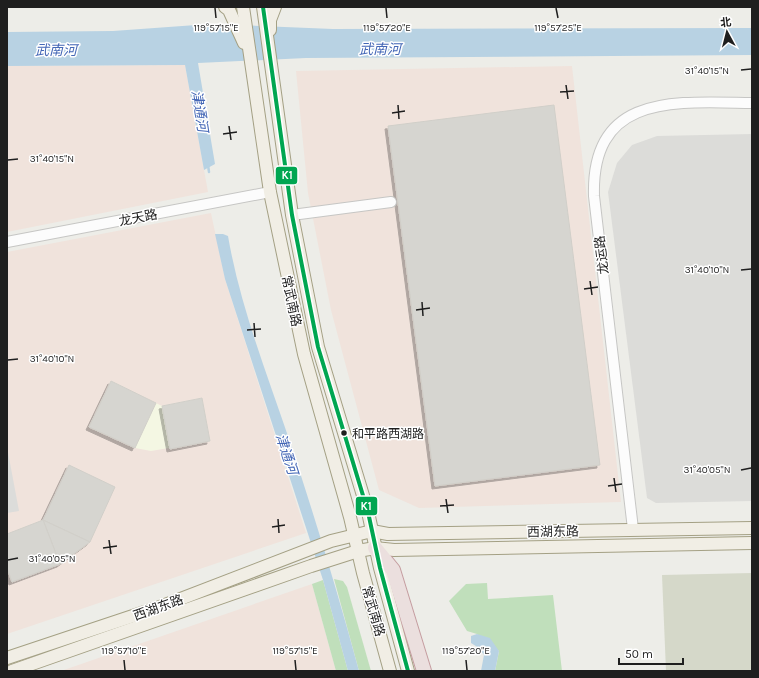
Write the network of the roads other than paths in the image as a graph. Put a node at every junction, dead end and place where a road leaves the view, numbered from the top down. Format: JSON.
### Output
{"nodes":[{"id":1,"x":225,"y":7,"type":"edge"},
{"id":2,"x":263,"y":7,"type":"edge"},
{"id":3,"x":275,"y":7,"type":"edge"},
{"id":4,"x":241,"y":15,"type":"edge"},
{"id":5,"x":267,"y":20,"type":"junction"},
{"id":6,"x":752,"y":103,"type":"edge"},
{"id":7,"x":270,"y":192,"type":"junction"},
{"id":8,"x":391,"y":202,"type":"dead end"},
{"id":9,"x":292,"y":215,"type":"junction"},
{"id":10,"x":7,"y":242,"type":"edge"},
{"id":11,"x":752,"y":528,"type":"edge"},
{"id":12,"x":633,"y":530,"type":"junction"},
{"id":13,"x":372,"y":531,"type":"junction"},
{"id":14,"x":354,"y":535,"type":"junction"},
{"id":15,"x":752,"y":543,"type":"edge"},
{"id":16,"x":375,"y":548,"type":"junction"},
{"id":17,"x":358,"y":551,"type":"junction"},
{"id":18,"x":7,"y":658,"type":"edge"},
{"id":19,"x":12,"y":671,"type":"edge"},
{"id":20,"x":390,"y":671,"type":"edge"},
{"id":21,"x":408,"y":671,"type":"edge"},
{"id":22,"x":424,"y":671,"type":"edge"}],
"edges":[{"from":1,"to":4,"type":"main road"},
{"from":2,"to":5,"type":"main road"},
{"from":3,"to":5,"type":"main road"},
{"from":4,"to":7,"type":"main road","name":"常武南路"},
{"from":5,"to":9,"type":"main road","name":"常武南路"},
{"from":6,"to":12,"type":"street","name":"龙运路"},
{"from":7,"to":10,"type":"street","name":"龙天路"},
{"from":7,"to":14,"type":"main road","name":"常武南路"},
{"from":8,"to":9,"type":"street"},
{"from":9,"to":13,"type":"main road","name":"常武南路"},
{"from":11,"to":12,"type":"main road","name":"西湖东路"},
{"from":12,"to":13,"type":"main road","name":"西湖东路"},
{"from":13,"to":14,"type":"main road","name":"西湖东路"},
{"from":13,"to":16,"type":"main road","name":"常武南路"},
{"from":14,"to":17,"type":"main road","name":"常武南路"},
{"from":14,"to":18,"type":"main road","name":"西湖东路"},
{"from":15,"to":16,"type":"main road","name":"西湖东路"},
{"from":16,"to":17,"type":"main road","name":"西湖东路"},
{"from":16,"to":21,"type":"main road","name":"常武南路"},
{"from":16,"to":22,"type":"highway"},
{"from":17,"to":19,"type":"main road","name":"西湖东路"},
{"from":17,"to":20,"type":"main road","name":"常武南路"}]}
